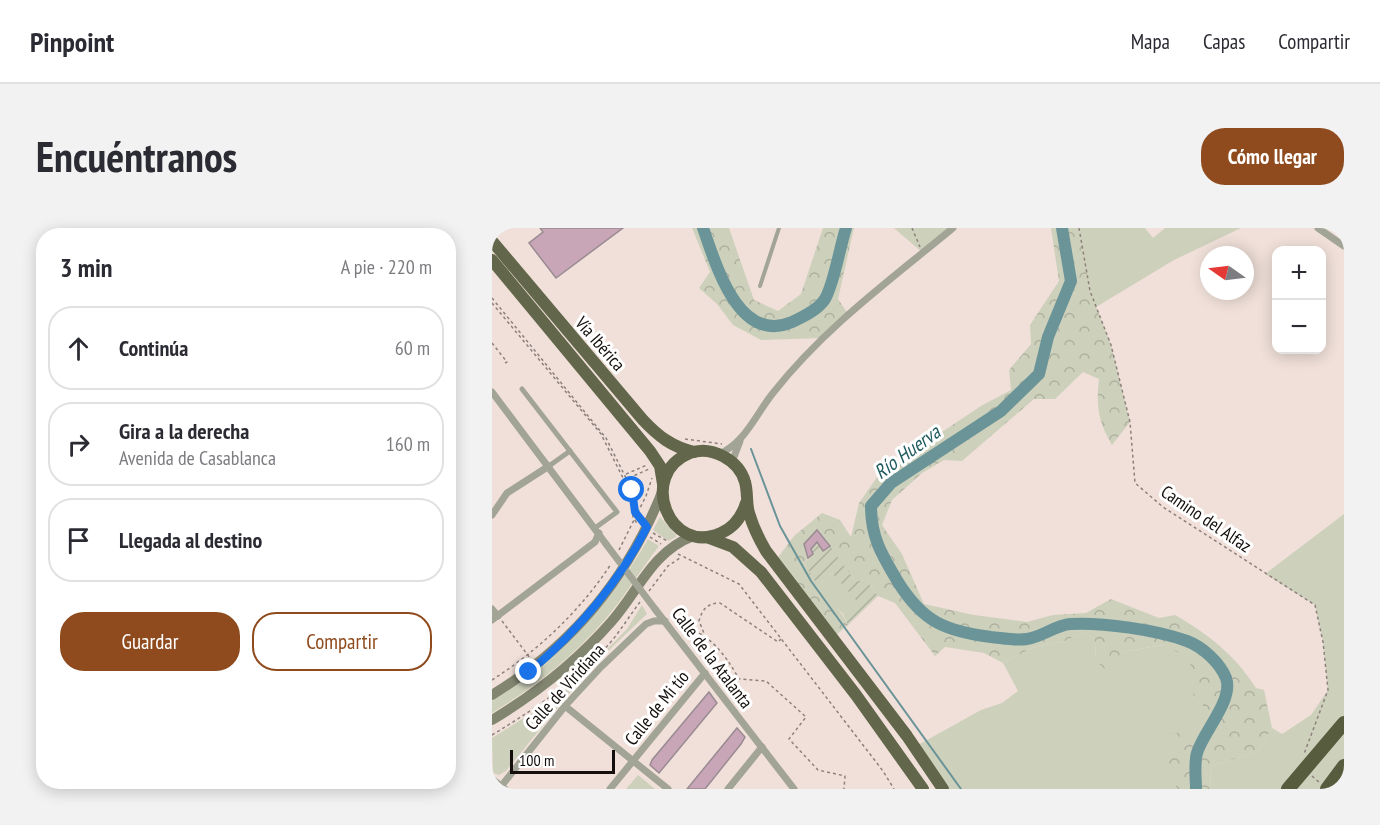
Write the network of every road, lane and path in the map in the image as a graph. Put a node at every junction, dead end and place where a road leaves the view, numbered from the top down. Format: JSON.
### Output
{"nodes":[{"id":1,"x":779,"y":228,"type":"edge"},
{"id":2,"x":912,"y":228,"type":"edge"},
{"id":3,"x":953,"y":228,"type":"edge"},
{"id":4,"x":1079,"y":228,"type":"edge"},
{"id":5,"x":1318,"y":228,"type":"edge"},
{"id":6,"x":492,"y":241,"type":"edge"},
{"id":7,"x":1344,"y":246,"type":"edge"},
{"id":8,"x":922,"y":253,"type":"junction"},
{"id":9,"x":492,"y":260,"type":"edge"},
{"id":10,"x":760,"y":286,"type":"dead end"},
{"id":11,"x":492,"y":298,"type":"edge"},
{"id":12,"x":492,"y":303,"type":"edge"},
{"id":13,"x":492,"y":343,"type":"edge"},
{"id":14,"x":505,"y":363,"type":"dead end"},
{"id":15,"x":522,"y":389,"type":"dead end"},
{"id":16,"x":493,"y":397,"type":"edge"},
{"id":17,"x":741,"y":438,"type":"junction"},
{"id":18,"x":570,"y":451,"type":"junction"},
{"id":19,"x":695,"y":452,"type":"junction"},
{"id":20,"x":719,"y":454,"type":"junction"},
{"id":21,"x":732,"y":462,"type":"junction"},
{"id":22,"x":649,"y":464,"type":"dead end"},
{"id":23,"x":549,"y":466,"type":"junction"},
{"id":24,"x":625,"y":474,"type":"junction"},
{"id":25,"x":633,"y":476,"type":"dead end"},
{"id":26,"x":630,"y":485,"type":"junction"},
{"id":27,"x":657,"y":489,"type":"junction"},
{"id":28,"x":746,"y":502,"type":"junction"},
{"id":29,"x":492,"y":515,"type":"edge"},
{"id":30,"x":637,"y":516,"type":"junction"},
{"id":31,"x":645,"y":516,"type":"dead end"},
{"id":32,"x":635,"y":521,"type":"junction"},
{"id":33,"x":643,"y":527,"type":"junction"},
{"id":34,"x":597,"y":531,"type":"junction"},
{"id":35,"x":693,"y":536,"type":"junction"},
{"id":36,"x":709,"y":538,"type":"junction"},
{"id":37,"x":670,"y":548,"type":"junction"},
{"id":38,"x":680,"y":550,"type":"dead end"},
{"id":39,"x":618,"y":553,"type":"dead end"},
{"id":40,"x":613,"y":560,"type":"dead end"},
{"id":41,"x":675,"y":561,"type":"dead end"},
{"id":42,"x":492,"y":609,"type":"edge"},
{"id":43,"x":495,"y":618,"type":"edge"},
{"id":44,"x":665,"y":621,"type":"junction"},
{"id":45,"x":782,"y":638,"type":"junction"},
{"id":46,"x":706,"y":639,"type":"junction"},
{"id":47,"x":528,"y":655,"type":"junction"},
{"id":48,"x":532,"y":661,"type":"dead end"},
{"id":49,"x":705,"y":673,"type":"junction"},
{"id":50,"x":492,"y":680,"type":"edge"},
{"id":51,"x":492,"y":695,"type":"edge"},
{"id":52,"x":565,"y":706,"type":"junction"},
{"id":53,"x":492,"y":720,"type":"edge"},
{"id":54,"x":1344,"y":723,"type":"edge"},
{"id":55,"x":762,"y":747,"type":"junction"},
{"id":56,"x":1304,"y":754,"type":"dead end"},
{"id":57,"x":633,"y":760,"type":"junction"},
{"id":58,"x":1344,"y":766,"type":"edge"},
{"id":59,"x":1307,"y":771,"type":"dead end"},
{"id":60,"x":492,"y":779,"type":"edge"},
{"id":61,"x":1324,"y":787,"type":"edge"},
{"id":62,"x":501,"y":788,"type":"edge"},
{"id":63,"x":610,"y":789,"type":"edge"},
{"id":64,"x":669,"y":789,"type":"edge"},
{"id":65,"x":728,"y":789,"type":"edge"},
{"id":66,"x":794,"y":789,"type":"edge"},
{"id":67,"x":844,"y":789,"type":"edge"},
{"id":68,"x":894,"y":789,"type":"edge"},
{"id":69,"x":923,"y":789,"type":"edge"},
{"id":70,"x":942,"y":789,"type":"edge"},
{"id":71,"x":1288,"y":789,"type":"edge"}],
"edges":[{"from":1,"to":10,"type":"lane"},
{"from":2,"to":8,"type":"path"},
{"from":3,"to":8,"type":"street"},
{"from":4,"to":56,"type":"path","name":"Camino del Alfaz"},
{"from":5,"to":7,"type":"street"},
{"from":6,"to":19,"type":"highway","name":"Vía Ibérica"},
{"from":8,"to":17,"type":"street"},
{"from":9,"to":27,"type":"highway","name":"Vía Ibérica"},
{"from":11,"to":24,"type":"path"},
{"from":12,"to":24,"type":"path"},
{"from":13,"to":14,"type":"path"},
{"from":15,"to":18,"type":"street"},
{"from":16,"to":23,"type":"street","name":"Calle de la Atalanta"},
{"from":17,"to":20,"type":"street"},
{"from":17,"to":21,"type":"street"},
{"from":18,"to":23,"type":"street"},
{"from":18,"to":34,"type":"street"},
{"from":19,"to":20,"type":"highway"},
{"from":19,"to":27,"type":"highway"},
{"from":20,"to":21,"type":"highway"},
{"from":21,"to":28,"type":"highway"},
{"from":22,"to":27,"type":"path"},
{"from":23,"to":29,"type":"street"},
{"from":23,"to":34,"type":"street","name":"Calle de la Atalanta"},
{"from":24,"to":26,"type":"path"},
{"from":24,"to":32,"type":"path"},
{"from":25,"to":26,"type":"path"},
{"from":26,"to":30,"type":"path"},
{"from":27,"to":30,"type":"path"},
{"from":27,"to":33,"type":"main road"},
{"from":27,"to":35,"type":"highway"},
{"from":28,"to":36,"type":"highway"},
{"from":28,"to":70,"type":"highway"},
{"from":30,"to":32,"type":"path"},
{"from":30,"to":33,"type":"path"},
{"from":31,"to":33,"type":"path"},
{"from":32,"to":33,"type":"path"},
{"from":32,"to":39,"type":"path"},
{"from":33,"to":37,"type":"path"},
{"from":33,"to":37,"type":"path"},
{"from":33,"to":51,"type":"main road"},
{"from":34,"to":43,"type":"street"},
{"from":34,"to":44,"type":"street","name":"Calle de la Atalanta","bridge":true},
{"from":35,"to":36,"type":"highway"},
{"from":35,"to":37,"type":"main road"},
{"from":36,"to":69,"type":"highway"},
{"from":37,"to":38,"type":"path"},
{"from":37,"to":41,"type":"path"},
{"from":37,"to":45,"type":"path"},
{"from":37,"to":53,"type":"main road"},
{"from":40,"to":47,"type":"path"},
{"from":42,"to":43,"type":"street"},
{"from":43,"to":47,"type":"path"},
{"from":44,"to":46,"type":"path"},
{"from":44,"to":49,"type":"street","name":"Calle de la Atalanta"},
{"from":44,"to":52,"type":"street","name":"Calle de Viridiana"},
{"from":45,"to":46,"type":"path"},
{"from":45,"to":68,"type":"path"},
{"from":46,"to":67,"type":"path"},
{"from":47,"to":48,"type":"path"},
{"from":47,"to":50,"type":"path"},
{"from":49,"to":55,"type":"street","name":"Calle de la Atalanta"},
{"from":49,"to":57,"type":"street","name":"Calle de Mi tío"},
{"from":52,"to":57,"type":"street"},
{"from":52,"to":62,"type":"street","name":"Calle de Viridiana"},
{"from":54,"to":71,"type":"highway","bridge":true},
{"from":55,"to":65,"type":"street"},
{"from":55,"to":66,"type":"street","name":"Calle de la Atalanta"},
{"from":57,"to":63,"type":"street","name":"Calle de Mi tío"},
{"from":57,"to":64,"type":"street"},
{"from":58,"to":61,"type":"highway","bridge":true},
{"from":59,"to":61,"type":"path"},
{"from":60,"to":62,"type":"street"}]}
